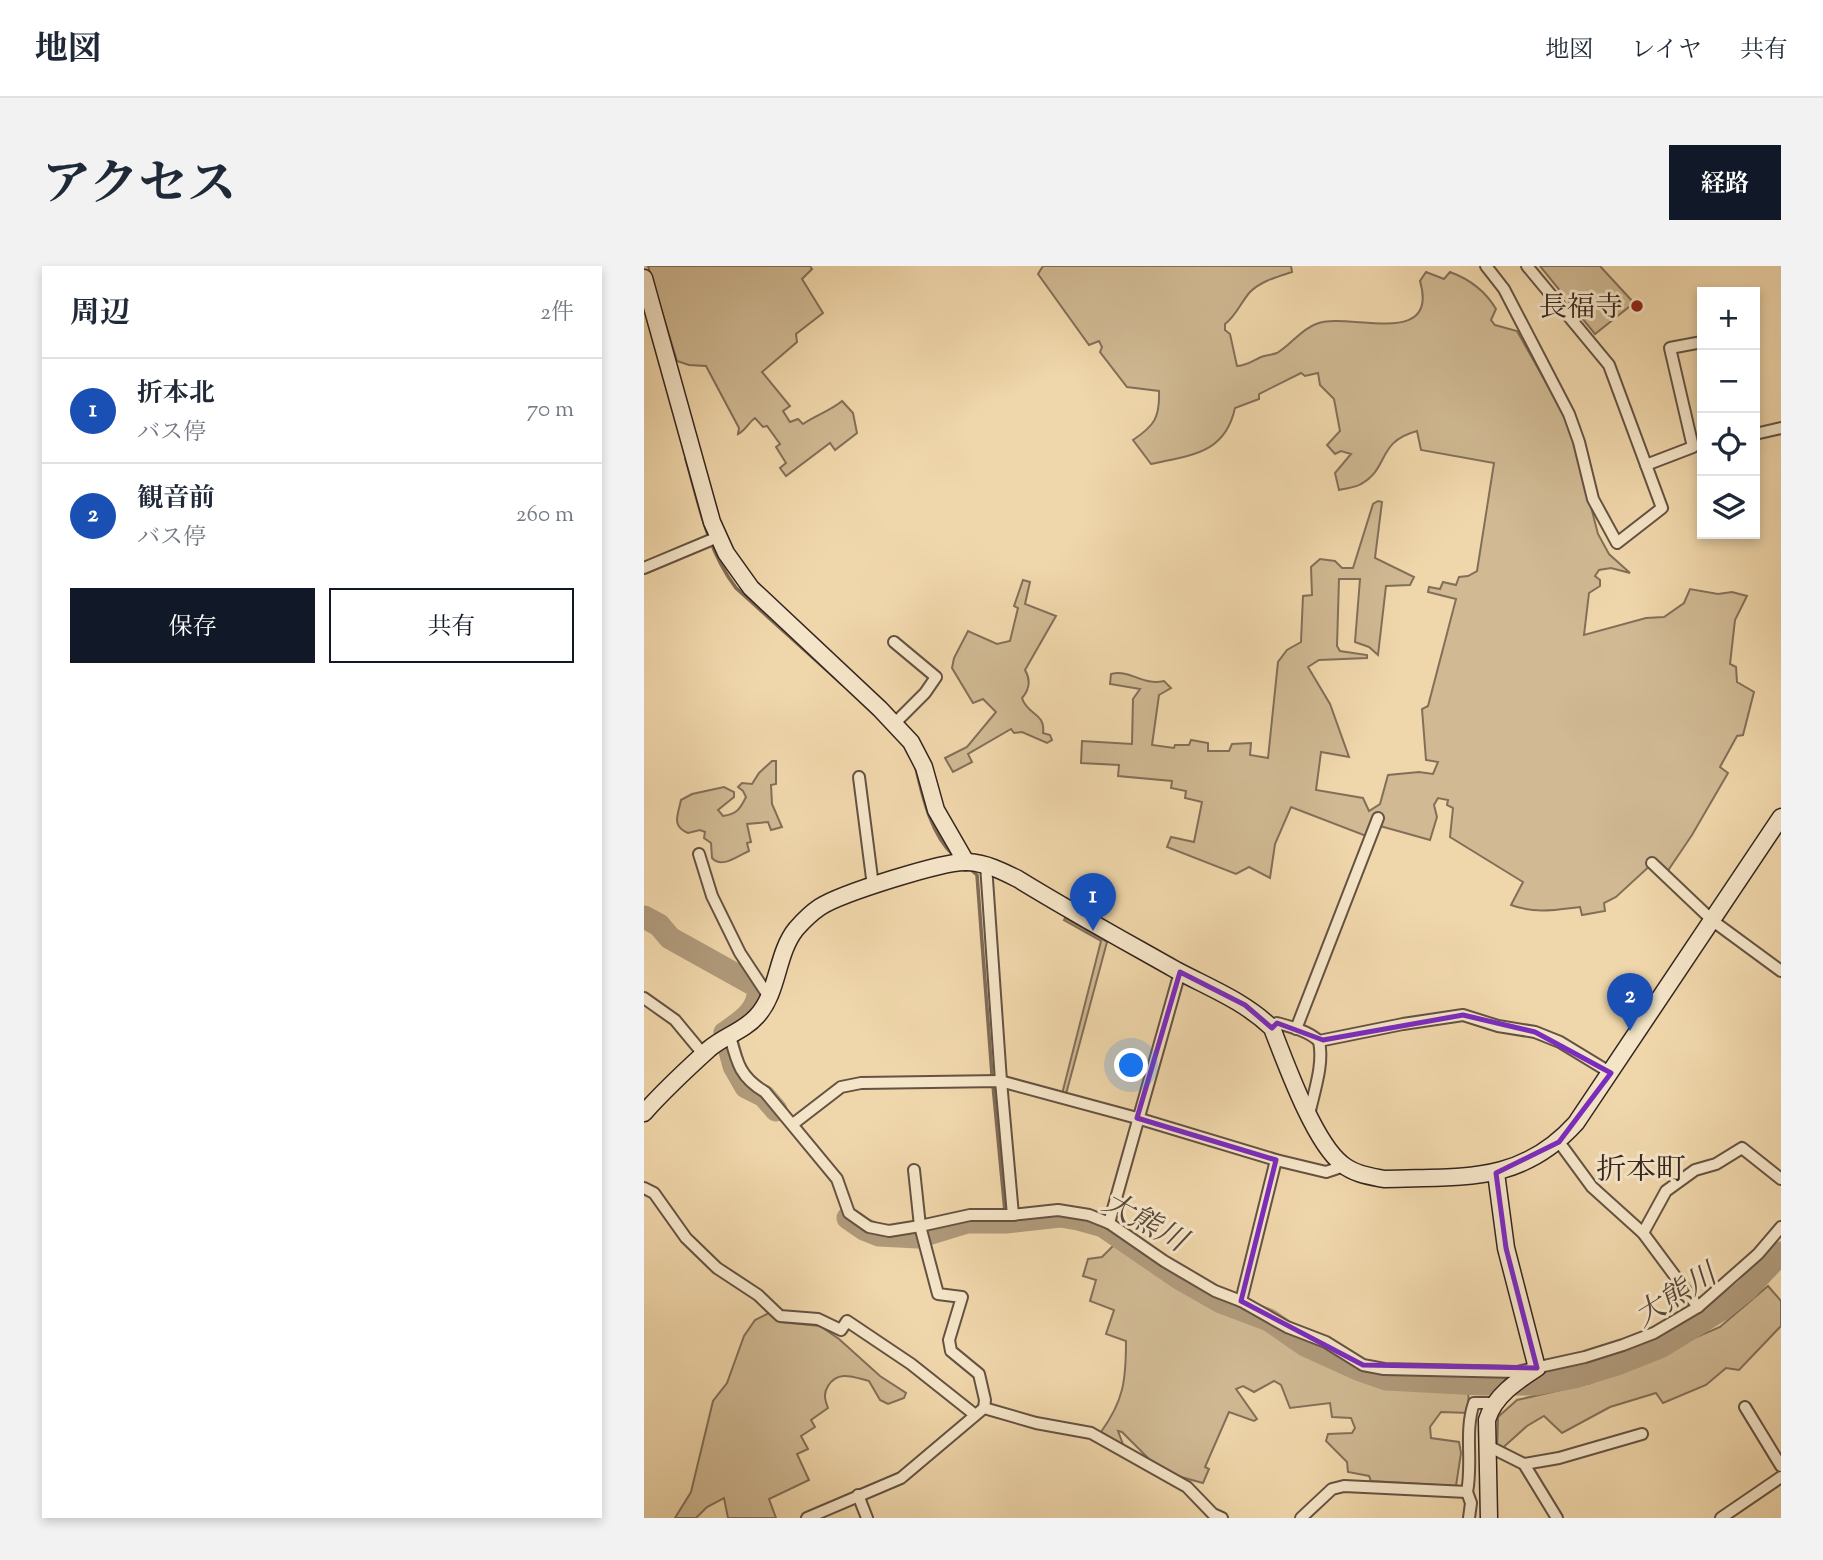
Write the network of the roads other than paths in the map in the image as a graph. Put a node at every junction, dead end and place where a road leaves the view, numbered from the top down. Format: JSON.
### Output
{"nodes":[{"id":1,"x":1486,"y":266,"type":"edge"},
{"id":2,"x":1527,"y":266,"type":"edge"},
{"id":3,"x":644,"y":278,"type":"edge"},
{"id":4,"x":1697,"y":343,"type":"edge"},
{"id":5,"x":1781,"y":428,"type":"edge"},
{"id":6,"x":1760,"y":433,"type":"edge"},
{"id":7,"x":1646,"y":465,"type":"junction"},
{"id":8,"x":718,"y":537,"type":"junction"},
{"id":9,"x":644,"y":568,"type":"edge"},
{"id":10,"x":894,"y":642,"type":"dead end"},
{"id":11,"x":894,"y":723,"type":"junction"},
{"id":12,"x":859,"y":777,"type":"dead end"},
{"id":13,"x":1781,"y":817,"type":"edge"},
{"id":14,"x":1378,"y":818,"type":"dead end"},
{"id":15,"x":699,"y":854,"type":"dead end"},
{"id":16,"x":961,"y":862,"type":"junction"},
{"id":17,"x":1652,"y":863,"type":"dead end"},
{"id":18,"x":986,"y":865,"type":"junction"},
{"id":19,"x":873,"y":886,"type":"junction"},
{"id":20,"x":1713,"y":921,"type":"junction"},
{"id":21,"x":1781,"y":971,"type":"edge"},
{"id":22,"x":1180,"y":972,"type":"junction"},
{"id":23,"x":769,"y":997,"type":"junction"},
{"id":24,"x":644,"y":998,"type":"edge"},
{"id":25,"x":1272,"y":1028,"type":"junction"},
{"id":26,"x":1296,"y":1029,"type":"junction"},
{"id":27,"x":730,"y":1036,"type":"junction"},
{"id":28,"x":1319,"y":1041,"type":"junction"},
{"id":29,"x":704,"y":1055,"type":"junction"},
{"id":30,"x":1611,"y":1073,"type":"junction"},
{"id":31,"x":1000,"y":1081,"type":"junction"},
{"id":32,"x":645,"y":1110,"type":"edge"},
{"id":33,"x":1310,"y":1115,"type":"junction"},
{"id":34,"x":1137,"y":1118,"type":"junction"},
{"id":35,"x":793,"y":1124,"type":"junction"},
{"id":36,"x":1559,"y":1142,"type":"junction"},
{"id":37,"x":1276,"y":1160,"type":"junction"},
{"id":38,"x":1345,"y":1166,"type":"junction"},
{"id":39,"x":914,"y":1170,"type":"dead end"},
{"id":40,"x":1496,"y":1173,"type":"junction"},
{"id":41,"x":1781,"y":1179,"type":"edge"},
{"id":42,"x":644,"y":1188,"type":"edge"},
{"id":43,"x":1012,"y":1215,"type":"junction"},
{"id":44,"x":1109,"y":1223,"type":"junction"},
{"id":45,"x":920,"y":1226,"type":"junction"},
{"id":46,"x":1781,"y":1227,"type":"edge"},
{"id":47,"x":1643,"y":1233,"type":"junction"},
{"id":48,"x":1241,"y":1301,"type":"junction"},
{"id":49,"x":1698,"y":1307,"type":"junction"},
{"id":50,"x":1537,"y":1368,"type":"junction"},
{"id":51,"x":1498,"y":1400,"type":"junction"},
{"id":52,"x":1745,"y":1407,"type":"dead end"},
{"id":53,"x":979,"y":1411,"type":"junction"},
{"id":54,"x":1642,"y":1434,"type":"dead end"},
{"id":55,"x":1486,"y":1446,"type":"junction"},
{"id":56,"x":1524,"y":1464,"type":"junction"},
{"id":57,"x":1781,"y":1466,"type":"edge"},
{"id":58,"x":1781,"y":1477,"type":"edge"},
{"id":59,"x":1467,"y":1492,"type":"junction"},
{"id":60,"x":858,"y":1495,"type":"junction"},
{"id":61,"x":807,"y":1518,"type":"edge"},
{"id":62,"x":867,"y":1518,"type":"edge"},
{"id":63,"x":1222,"y":1518,"type":"edge"},
{"id":64,"x":1301,"y":1518,"type":"edge"},
{"id":65,"x":1469,"y":1518,"type":"edge"},
{"id":66,"x":1489,"y":1518,"type":"edge"},
{"id":67,"x":1558,"y":1518,"type":"edge"},
{"id":68,"x":1721,"y":1518,"type":"edge"}],
"edges":[{"from":1,"to":7,"type":"street"},
{"from":2,"to":7,"type":"street"},
{"from":3,"to":8,"type":"street"},
{"from":4,"to":7,"type":"street"},
{"from":5,"to":6,"type":"street"},
{"from":8,"to":9,"type":"street"},
{"from":8,"to":11,"type":"street"},
{"from":10,"to":11,"type":"street"},
{"from":11,"to":16,"type":"street"},
{"from":12,"to":19,"type":"street"},
{"from":13,"to":20,"type":"street"},
{"from":14,"to":26,"type":"street"},
{"from":15,"to":23,"type":"street"},
{"from":16,"to":18,"type":"street"},
{"from":16,"to":19,"type":"street"},
{"from":17,"to":20,"type":"street"},
{"from":18,"to":22,"type":"street"},
{"from":18,"to":31,"type":"street"},
{"from":19,"to":23,"type":"street"},
{"from":20,"to":21,"type":"street"},
{"from":20,"to":30,"type":"street"},
{"from":22,"to":25,"type":"street"},
{"from":22,"to":34,"type":"street"},
{"from":23,"to":27,"type":"street"},
{"from":24,"to":29,"type":"street"},
{"from":25,"to":26,"type":"street"},
{"from":25,"to":33,"type":"street"},
{"from":26,"to":28,"type":"street"},
{"from":27,"to":29,"type":"street"},
{"from":27,"to":35,"type":"street"},
{"from":28,"to":30,"type":"street"},
{"from":28,"to":33,"type":"street"},
{"from":29,"to":32,"type":"street"},
{"from":30,"to":36,"type":"street"},
{"from":31,"to":34,"type":"street"},
{"from":31,"to":35,"type":"street"},
{"from":31,"to":43,"type":"street"},
{"from":33,"to":38,"type":"street"},
{"from":34,"to":37,"type":"street"},
{"from":34,"to":44,"type":"street"},
{"from":35,"to":45,"type":"street"},
{"from":36,"to":40,"type":"street"},
{"from":36,"to":47,"type":"street"},
{"from":37,"to":38,"type":"street"},
{"from":37,"to":48,"type":"street"},
{"from":38,"to":40,"type":"street"},
{"from":39,"to":45,"type":"street"},
{"from":40,"to":50,"type":"street"},
{"from":41,"to":47,"type":"street"},
{"from":42,"to":53,"type":"street"},
{"from":43,"to":44,"type":"street"},
{"from":43,"to":45,"type":"street"},
{"from":44,"to":48,"type":"street"},
{"from":45,"to":53,"type":"street"},
{"from":46,"to":49,"type":"street"},
{"from":47,"to":49,"type":"street"},
{"from":48,"to":50,"type":"street"},
{"from":49,"to":50,"type":"street"},
{"from":50,"to":51,"type":"street"},
{"from":51,"to":55,"type":"street"},
{"from":51,"to":59,"type":"street"},
{"from":52,"to":57,"type":"street"},
{"from":53,"to":60,"type":"street"},
{"from":53,"to":63,"type":"street"},
{"from":54,"to":56,"type":"street"},
{"from":55,"to":56,"type":"street"},
{"from":55,"to":66,"type":"street"},
{"from":56,"to":67,"type":"street"},
{"from":58,"to":68,"type":"street"},
{"from":59,"to":64,"type":"street"},
{"from":59,"to":65,"type":"street"},
{"from":60,"to":61,"type":"street"},
{"from":60,"to":62,"type":"street"}]}
